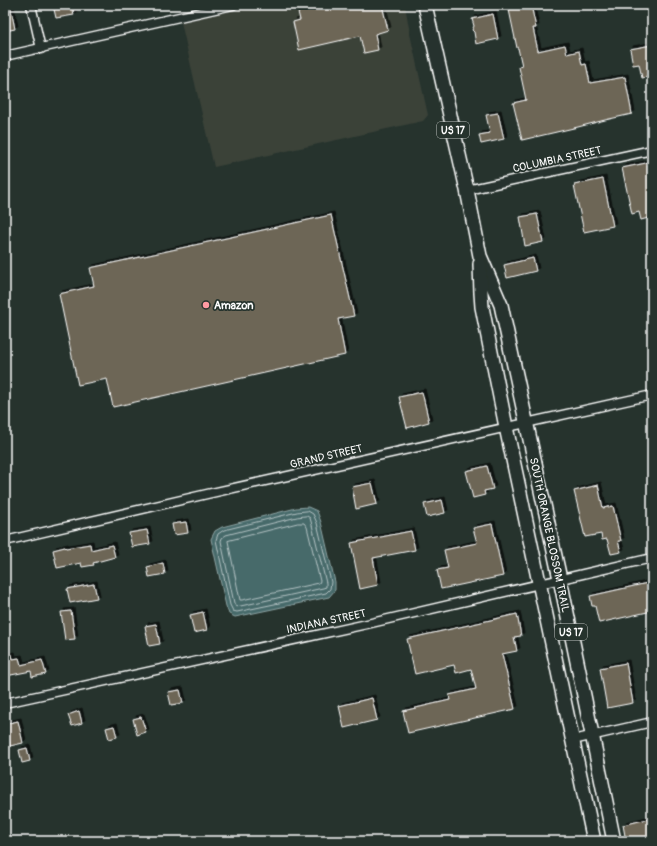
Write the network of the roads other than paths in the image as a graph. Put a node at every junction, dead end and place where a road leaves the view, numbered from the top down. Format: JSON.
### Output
{"nodes":[{"id":1,"x":31,"y":5,"type":"edge"},
{"id":2,"x":233,"y":5,"type":"edge"},
{"id":3,"x":425,"y":5,"type":"edge"},
{"id":4,"x":41,"y":49,"type":"junction"},
{"id":5,"x":5,"y":56,"type":"edge"},
{"id":6,"x":652,"y":150,"type":"edge"},
{"id":7,"x":467,"y":190,"type":"junction"},
{"id":8,"x":480,"y":256,"type":"junction"},
{"id":9,"x":652,"y":395,"type":"edge"},
{"id":10,"x":526,"y":424,"type":"junction"},
{"id":11,"x":506,"y":427,"type":"junction"},
{"id":12,"x":5,"y":541,"type":"edge"},
{"id":13,"x":652,"y":558,"type":"edge"},
{"id":14,"x":560,"y":579,"type":"junction"},
{"id":15,"x":540,"y":584,"type":"junction"},
{"id":16,"x":5,"y":704,"type":"edge"},
{"id":17,"x":652,"y":722,"type":"edge"},
{"id":18,"x":592,"y":736,"type":"junction"},
{"id":19,"x":573,"y":740,"type":"junction"},
{"id":20,"x":594,"y":841,"type":"edge"},
{"id":21,"x":614,"y":841,"type":"edge"}],
"edges":[{"from":1,"to":4,"type":"street"},
{"from":2,"to":4,"type":"street"},
{"from":3,"to":7,"type":"main road","name":"SOUTH ORANGE BLOSSOM TRAIL","number":"US 17"},
{"from":4,"to":5,"type":"street"},
{"from":6,"to":7,"type":"street","name":"COLUMBIA STREET"},
{"from":7,"to":8,"type":"main road","name":"SOUTH ORANGE BLOSSOM TRAIL","number":"US 17"},
{"from":8,"to":10,"type":"main road","name":"SOUTH ORANGE BLOSSOM TRAIL","number":"US 17"},
{"from":8,"to":11,"type":"main road","name":"SOUTH ORANGE BLOSSOM TRAIL","number":"US 17"},
{"from":9,"to":10,"type":"street","name":"GRAND STREET"},
{"from":10,"to":11,"type":"street","name":"GRAND STREET"},
{"from":10,"to":14,"type":"main road","name":"SOUTH ORANGE BLOSSOM TRAIL","number":"US 17"},
{"from":11,"to":12,"type":"street","name":"GRAND STREET"},
{"from":11,"to":15,"type":"main road","name":"SOUTH ORANGE BLOSSOM TRAIL","number":"US 17"},
{"from":13,"to":14,"type":"street","name":"INDIANA STREET"},
{"from":14,"to":15,"type":"street","name":"INDIANA STREET"},
{"from":14,"to":18,"type":"main road","name":"SOUTH ORANGE BLOSSOM TRAIL","number":"US 17"},
{"from":15,"to":16,"type":"street","name":"INDIANA STREET"},
{"from":15,"to":19,"type":"main road","name":"SOUTH ORANGE BLOSSOM TRAIL","number":"US 17"},
{"from":17,"to":18,"type":"street"},
{"from":18,"to":19,"type":"street"},
{"from":18,"to":21,"type":"main road","name":"SOUTH ORANGE BLOSSOM TRAIL","number":"US 17"},
{"from":19,"to":20,"type":"main road","name":"SOUTH ORANGE BLOSSOM TRAIL","number":"US 17"}]}
